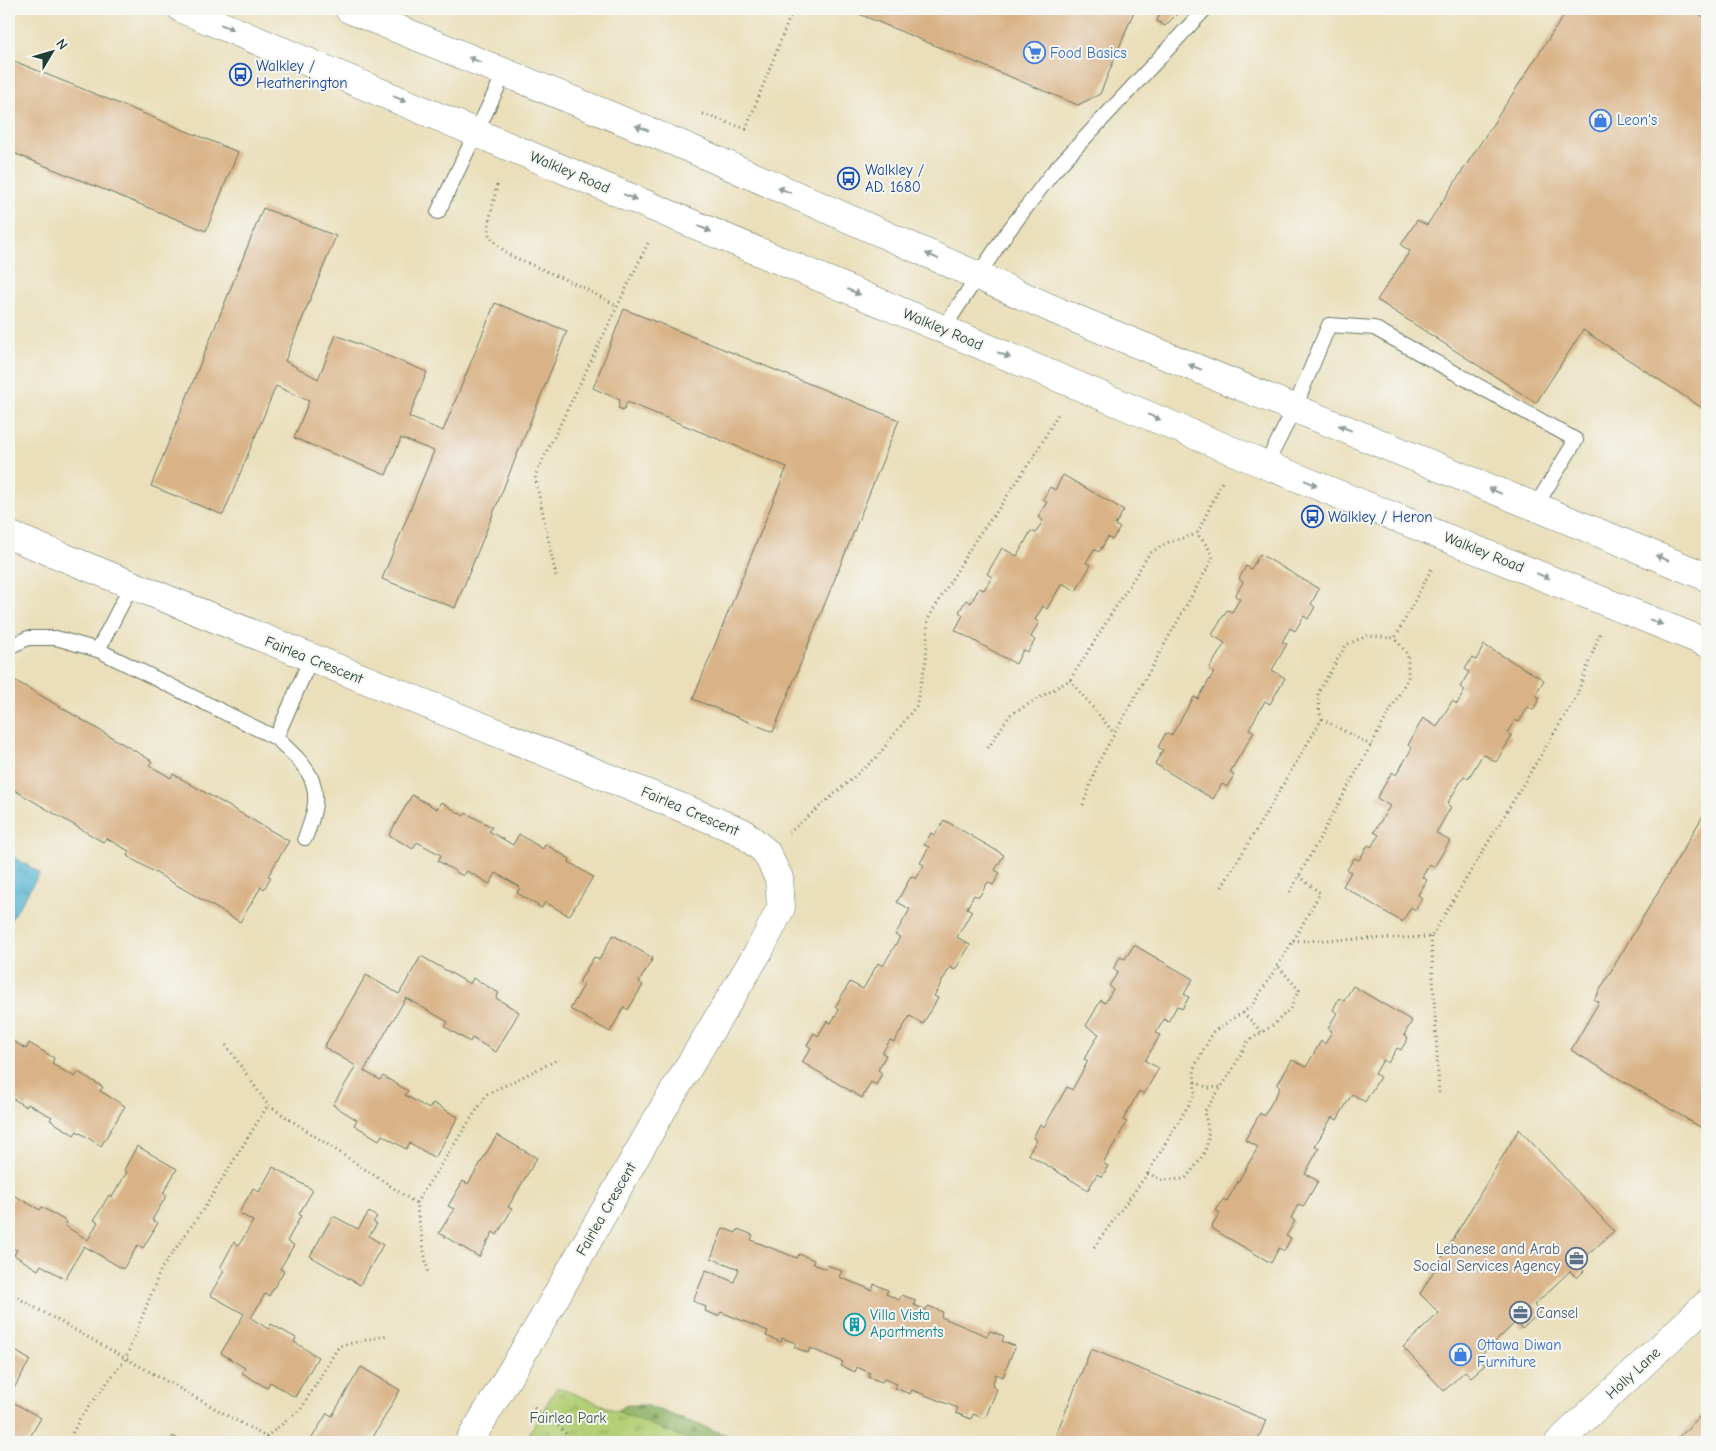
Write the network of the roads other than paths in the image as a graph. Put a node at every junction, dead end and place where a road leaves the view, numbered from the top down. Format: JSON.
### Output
{"nodes":[{"id":1,"x":182,"y":9,"type":"edge"},
{"id":2,"x":349,"y":9,"type":"edge"},
{"id":3,"x":1204,"y":9,"type":"edge"},
{"id":4,"x":505,"y":72,"type":"junction"},
{"id":5,"x":475,"y":131,"type":"junction"},
{"id":6,"x":438,"y":212,"type":"dead end"},
{"id":7,"x":977,"y":276,"type":"junction"},
{"id":8,"x":943,"y":329,"type":"junction"},
{"id":9,"x":1295,"y":407,"type":"junction"},
{"id":10,"x":1266,"y":465,"type":"junction"},
{"id":11,"x":1535,"y":507,"type":"junction"},
{"id":12,"x":9,"y":536,"type":"edge"},
{"id":13,"x":1707,"y":577,"type":"edge"},
{"id":14,"x":132,"y":584,"type":"junction"},
{"id":15,"x":1707,"y":643,"type":"edge"},
{"id":16,"x":9,"y":647,"type":"edge"},
{"id":17,"x":98,"y":650,"type":"junction"},
{"id":18,"x":311,"y":658,"type":"junction"},
{"id":19,"x":276,"y":738,"type":"junction"},
{"id":20,"x":305,"y":838,"type":"dead end"},
{"id":21,"x":1707,"y":1304,"type":"edge"},
{"id":22,"x":470,"y":1442,"type":"edge"},
{"id":23,"x":1559,"y":1442,"type":"edge"}],
"edges":[{"from":1,"to":5,"type":"main road","name":"Walkley Road","one_way":true},
{"from":4,"to":2,"type":"main road","one_way":true},
{"from":3,"to":7,"type":"lane"},
{"from":4,"to":5,"type":"lane"},
{"from":7,"to":4,"type":"main road","one_way":true},
{"from":5,"to":6,"type":"lane"},
{"from":5,"to":8,"type":"main road","name":"Walkley Road","one_way":true},
{"from":7,"to":8,"type":"lane"},
{"from":9,"to":7,"type":"main road","one_way":true},
{"from":8,"to":10,"type":"main road","name":"Walkley Road","one_way":true},
{"from":9,"to":10,"type":"lane"},
{"from":11,"to":9,"type":"main road","one_way":true},
{"from":9,"to":11,"type":"lane"},
{"from":10,"to":15,"type":"main road","name":"Walkley Road","one_way":true},
{"from":13,"to":11,"type":"main road","one_way":true},
{"from":12,"to":14,"type":"main road","name":"Fairlea Crescent"},
{"from":14,"to":17,"type":"lane"},
{"from":14,"to":18,"type":"main road","name":"Fairlea Crescent"},
{"from":16,"to":17,"type":"lane"},
{"from":17,"to":19,"type":"lane"},
{"from":18,"to":19,"type":"lane"},
{"from":18,"to":22,"type":"main road","name":"Fairlea Crescent"},
{"from":19,"to":20,"type":"lane"},
{"from":21,"to":23,"type":"main road","name":"Holly Lane"}]}
